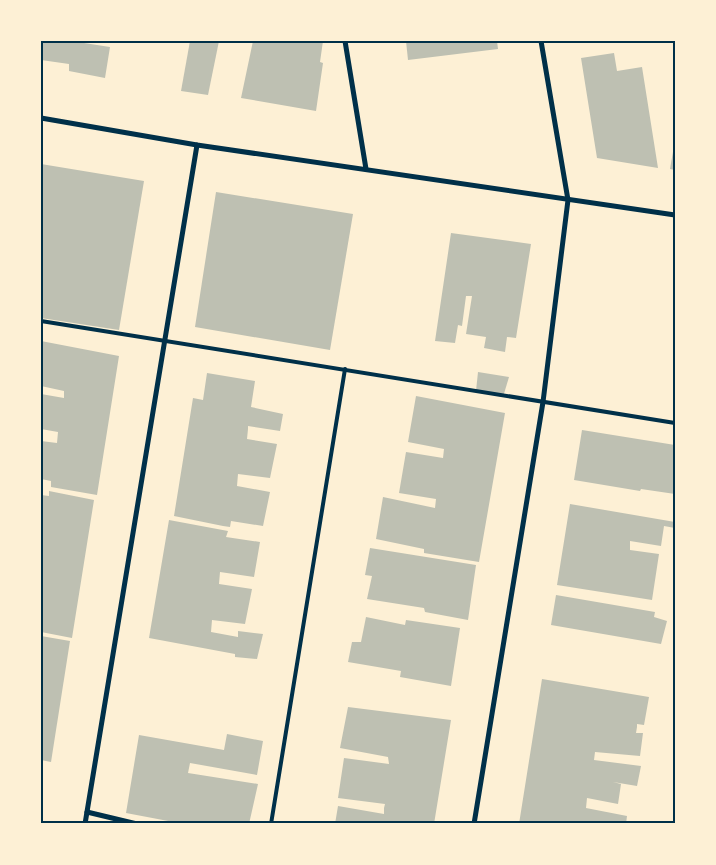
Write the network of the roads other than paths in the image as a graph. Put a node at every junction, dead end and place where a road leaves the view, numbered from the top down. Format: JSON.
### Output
{"nodes":[{"id":1,"x":344,"y":41,"type":"edge"},
{"id":2,"x":541,"y":41,"type":"edge"},
{"id":3,"x":41,"y":118,"type":"edge"},
{"id":4,"x":197,"y":145,"type":"junction"},
{"id":5,"x":366,"y":169,"type":"junction"},
{"id":6,"x":568,"y":200,"type":"junction"},
{"id":7,"x":675,"y":215,"type":"edge"},
{"id":8,"x":41,"y":321,"type":"edge"},
{"id":9,"x":164,"y":340,"type":"junction"},
{"id":10,"x":345,"y":369,"type":"junction"},
{"id":11,"x":543,"y":402,"type":"junction"},
{"id":12,"x":675,"y":423,"type":"edge"},
{"id":13,"x":87,"y":812,"type":"junction"},
{"id":14,"x":85,"y":824,"type":"edge"},
{"id":15,"x":136,"y":824,"type":"edge"},
{"id":16,"x":271,"y":824,"type":"edge"},
{"id":17,"x":474,"y":824,"type":"edge"}],
"edges":[{"from":1,"to":5,"type":"street"},
{"from":2,"to":6,"type":"street"},
{"from":3,"to":4,"type":"street"},
{"from":4,"to":5,"type":"street"},
{"from":4,"to":9,"type":"street"},
{"from":5,"to":6,"type":"street"},
{"from":6,"to":7,"type":"street"},
{"from":6,"to":11,"type":"street"},
{"from":8,"to":9,"type":"lane"},
{"from":9,"to":10,"type":"lane"},
{"from":9,"to":13,"type":"street"},
{"from":10,"to":11,"type":"lane"},
{"from":10,"to":16,"type":"lane"},
{"from":11,"to":12,"type":"lane"},
{"from":11,"to":17,"type":"street"},
{"from":13,"to":14,"type":"street"},
{"from":13,"to":15,"type":"street"}]}
